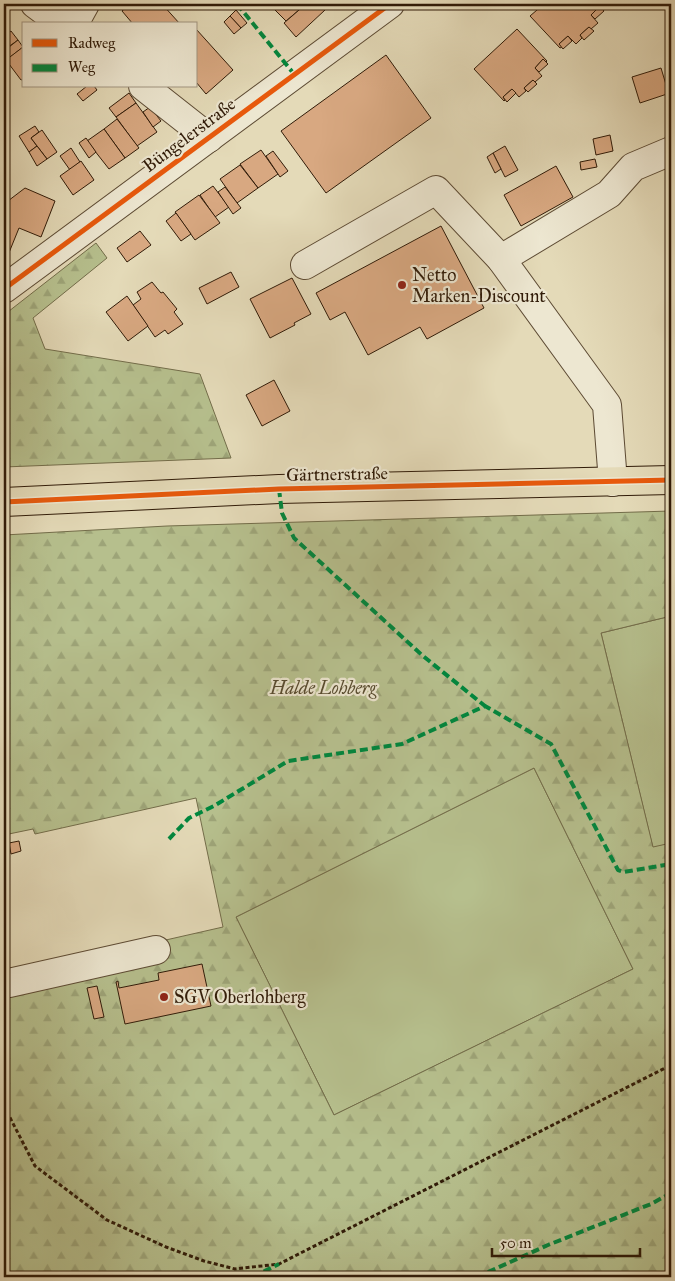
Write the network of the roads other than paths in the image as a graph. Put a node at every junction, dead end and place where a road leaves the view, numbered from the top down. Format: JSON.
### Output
{"nodes":[{"id":1,"x":35,"y":4,"type":"edge"},
{"id":2,"x":85,"y":4,"type":"edge"},
{"id":3,"x":390,"y":4,"type":"edge"},
{"id":4,"x":59,"y":22,"type":"edge"},
{"id":5,"x":75,"y":22,"type":"edge"},
{"id":6,"x":146,"y":88,"type":"edge"},
{"id":7,"x":209,"y":138,"type":"junction"},
{"id":8,"x":671,"y":151,"type":"edge"},
{"id":9,"x":501,"y":259,"type":"junction"},
{"id":10,"x":305,"y":265,"type":"dead end"},
{"id":11,"x":4,"y":289,"type":"edge"},
{"id":12,"x":671,"y":480,"type":"edge"},
{"id":13,"x":613,"y":482,"type":"junction"},
{"id":14,"x":4,"y":502,"type":"edge"},
{"id":15,"x":156,"y":950,"type":"dead end"},
{"id":16,"x":4,"y":981,"type":"edge"}],
"edges":[{"from":1,"to":4,"type":"street"},
{"from":2,"to":5,"type":"street"},
{"from":3,"to":7,"type":"street","name":"Büngelerstraße"},
{"from":6,"to":7,"type":"street"},
{"from":7,"to":11,"type":"street","name":"Büngelerstraße"},
{"from":8,"to":9,"type":"street"},
{"from":9,"to":10,"type":"street"},
{"from":9,"to":13,"type":"street"},
{"from":12,"to":13,"type":"main road","name":"Gärtnerstraße"},
{"from":13,"to":14,"type":"main road","name":"Gärtnerstraße"},
{"from":15,"to":16,"type":"street"}]}
